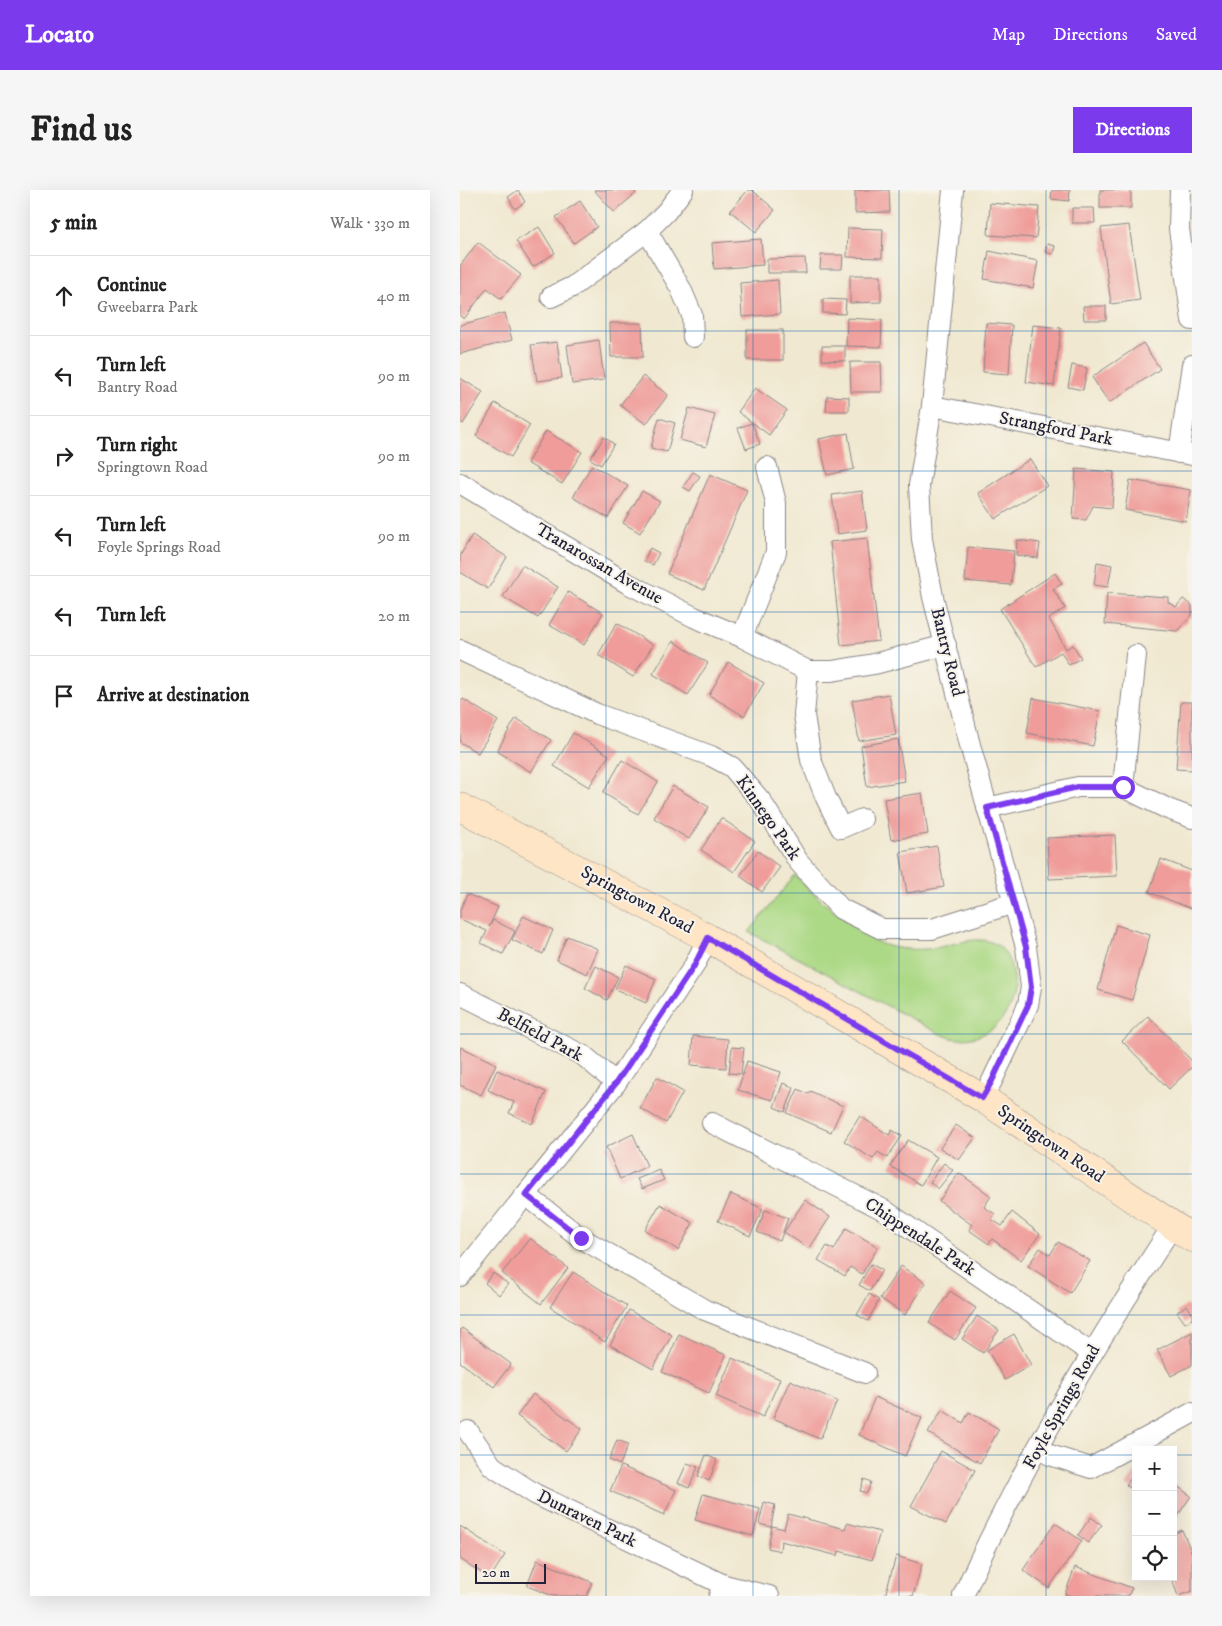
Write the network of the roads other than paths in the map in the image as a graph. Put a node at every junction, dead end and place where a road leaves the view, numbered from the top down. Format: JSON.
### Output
{"nodes":[{"id":1,"x":683,"y":190,"type":"edge"},
{"id":2,"x":953,"y":190,"type":"edge"},
{"id":3,"x":1180,"y":190,"type":"edge"},
{"id":4,"x":647,"y":231,"type":"junction"},
{"id":5,"x":551,"y":297,"type":"dead end"},
{"id":6,"x":1192,"y":320,"type":"edge"},
{"id":7,"x":693,"y":337,"type":"dead end"},
{"id":8,"x":1192,"y":365,"type":"edge"},
{"id":9,"x":932,"y":406,"type":"junction"},
{"id":10,"x":1186,"y":454,"type":"edge"},
{"id":11,"x":767,"y":467,"type":"dead end"},
{"id":12,"x":460,"y":483,"type":"edge"},
{"id":13,"x":742,"y":637,"type":"junction"},
{"id":14,"x":946,"y":645,"type":"junction"},
{"id":15,"x":460,"y":650,"type":"edge"},
{"id":16,"x":1136,"y":655,"type":"dead end"},
{"id":17,"x":808,"y":671,"type":"junction"},
{"id":18,"x":1123,"y":787,"type":"junction"},
{"id":19,"x":460,"y":807,"type":"edge"},
{"id":20,"x":987,"y":808,"type":"junction"},
{"id":21,"x":1192,"y":818,"type":"edge"},
{"id":22,"x":862,"y":819,"type":"dead end"},
{"id":23,"x":1014,"y":903,"type":"junction"},
{"id":24,"x":708,"y":938,"type":"junction"},
{"id":25,"x":460,"y":994,"type":"edge"},
{"id":26,"x":616,"y":1083,"type":"junction"},
{"id":27,"x":982,"y":1098,"type":"junction"},
{"id":28,"x":712,"y":1123,"type":"dead end"},
{"id":29,"x":526,"y":1195,"type":"junction"},
{"id":30,"x":1182,"y":1231,"type":"edge"},
{"id":31,"x":460,"y":1276,"type":"edge"},
{"id":32,"x":1091,"y":1353,"type":"junction"},
{"id":33,"x":865,"y":1373,"type":"dead end"},
{"id":34,"x":1192,"y":1413,"type":"edge"},
{"id":35,"x":468,"y":1431,"type":"dead end"},
{"id":36,"x":1038,"y":1448,"type":"junction"},
{"id":37,"x":721,"y":1591,"type":"edge"},
{"id":38,"x":769,"y":1596,"type":"edge"},
{"id":39,"x":963,"y":1596,"type":"edge"}],
"edges":[{"from":1,"to":4,"type":"street"},
{"from":2,"to":9,"type":"street","name":"Bantry Road"},
{"from":3,"to":6,"type":"street"},
{"from":4,"to":5,"type":"street"},
{"from":4,"to":7,"type":"street"},
{"from":8,"to":10,"type":"street","name":"Strangford Park"},
{"from":9,"to":10,"type":"street","name":"Strangford Park"},
{"from":9,"to":14,"type":"street","name":"Bantry Road"},
{"from":11,"to":13,"type":"street"},
{"from":12,"to":13,"type":"street","name":"Tranarossan Avenue"},
{"from":13,"to":17,"type":"street","name":"Tranarossan Avenue"},
{"from":14,"to":17,"type":"street","name":"Tranarossan Avenue"},
{"from":14,"to":20,"type":"street","name":"Bantry Road"},
{"from":15,"to":23,"type":"street","name":"Kinnego Park"},
{"from":16,"to":18,"type":"street"},
{"from":17,"to":22,"type":"street"},
{"from":18,"to":20,"type":"street"},
{"from":18,"to":21,"type":"street"},
{"from":19,"to":24,"type":"main road","name":"Springtown Road"},
{"from":20,"to":23,"type":"street","name":"Bantry Road"},
{"from":23,"to":27,"type":"street","name":"Bantry Road"},
{"from":24,"to":26,"type":"street"},
{"from":24,"to":27,"type":"main road","name":"Springtown Road"},
{"from":25,"to":26,"type":"street","name":"Belfield Park"},
{"from":26,"to":29,"type":"street"},
{"from":27,"to":30,"type":"main road","name":"Springtown Road"},
{"from":28,"to":32,"type":"street","name":"Chippendale Park"},
{"from":29,"to":31,"type":"street"},
{"from":29,"to":33,"type":"street"},
{"from":30,"to":32,"type":"street","name":"Foyle Springs Road"},
{"from":32,"to":36,"type":"street","name":"Foyle Springs Road"},
{"from":34,"to":36,"type":"street"},
{"from":35,"to":37,"type":"street","name":"Dunraven Park"},
{"from":36,"to":39,"type":"street","name":"Foyle Springs Road"},
{"from":37,"to":38,"type":"street","name":"Dunraven Park"}]}
